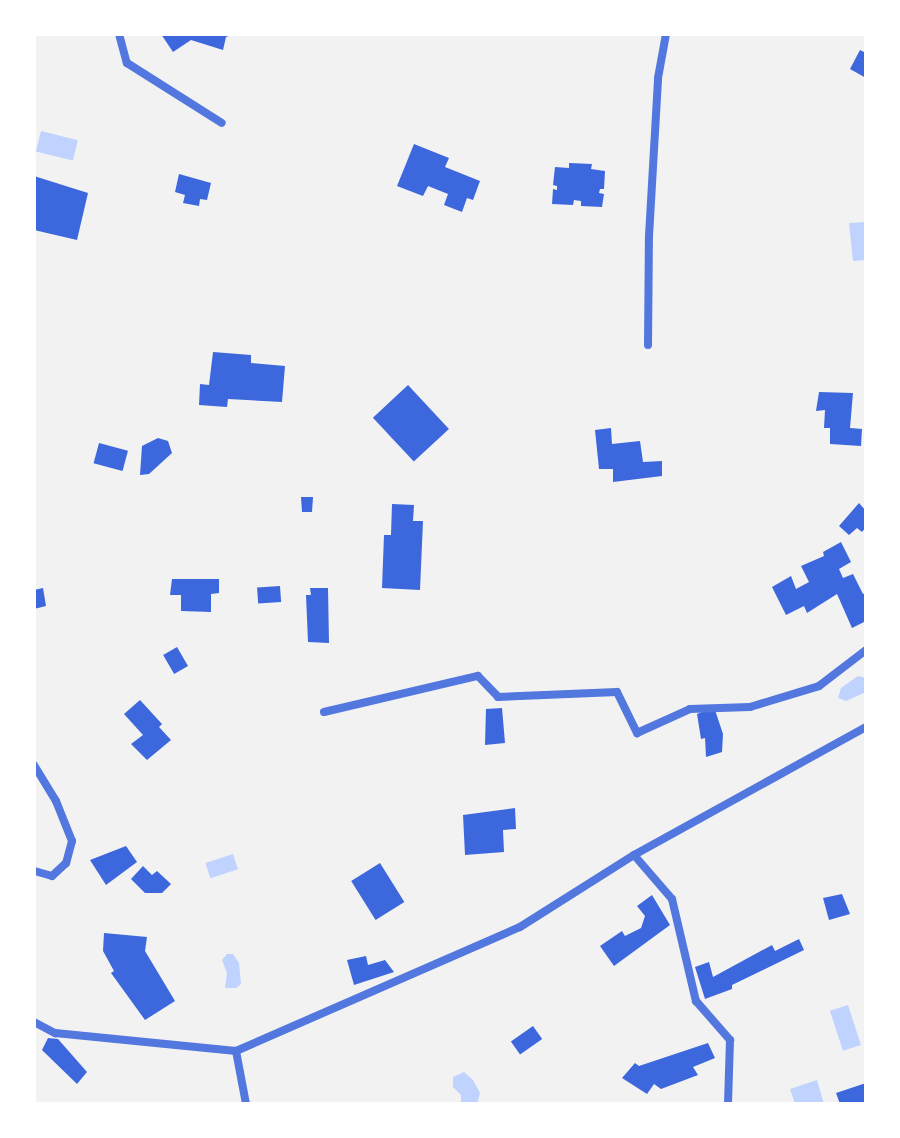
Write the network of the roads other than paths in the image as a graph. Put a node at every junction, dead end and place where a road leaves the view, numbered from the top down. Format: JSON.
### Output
{"nodes":[{"id":1,"x":119,"y":34,"type":"edge"},
{"id":2,"x":666,"y":34,"type":"edge"},
{"id":3,"x":222,"y":123,"type":"dead end"},
{"id":4,"x":648,"y":345,"type":"dead end"},
{"id":5,"x":866,"y":650,"type":"edge"},
{"id":6,"x":324,"y":712,"type":"dead end"},
{"id":7,"x":866,"y":727,"type":"edge"},
{"id":8,"x":34,"y":765,"type":"edge"},
{"id":9,"x":634,"y":855,"type":"junction"},
{"id":10,"x":34,"y":871,"type":"edge"},
{"id":11,"x":34,"y":1022,"type":"edge"},
{"id":12,"x":236,"y":1051,"type":"junction"},
{"id":13,"x":246,"y":1104,"type":"edge"},
{"id":14,"x":728,"y":1104,"type":"edge"}],
"edges":[{"from":1,"to":3,"type":"street"},
{"from":2,"to":4,"type":"street"},
{"from":5,"to":6,"type":"street"},
{"from":7,"to":9,"type":"street"},
{"from":8,"to":10,"type":"street"},
{"from":9,"to":12,"type":"street"},
{"from":9,"to":14,"type":"street"},
{"from":11,"to":12,"type":"street"},
{"from":12,"to":13,"type":"street"}]}
